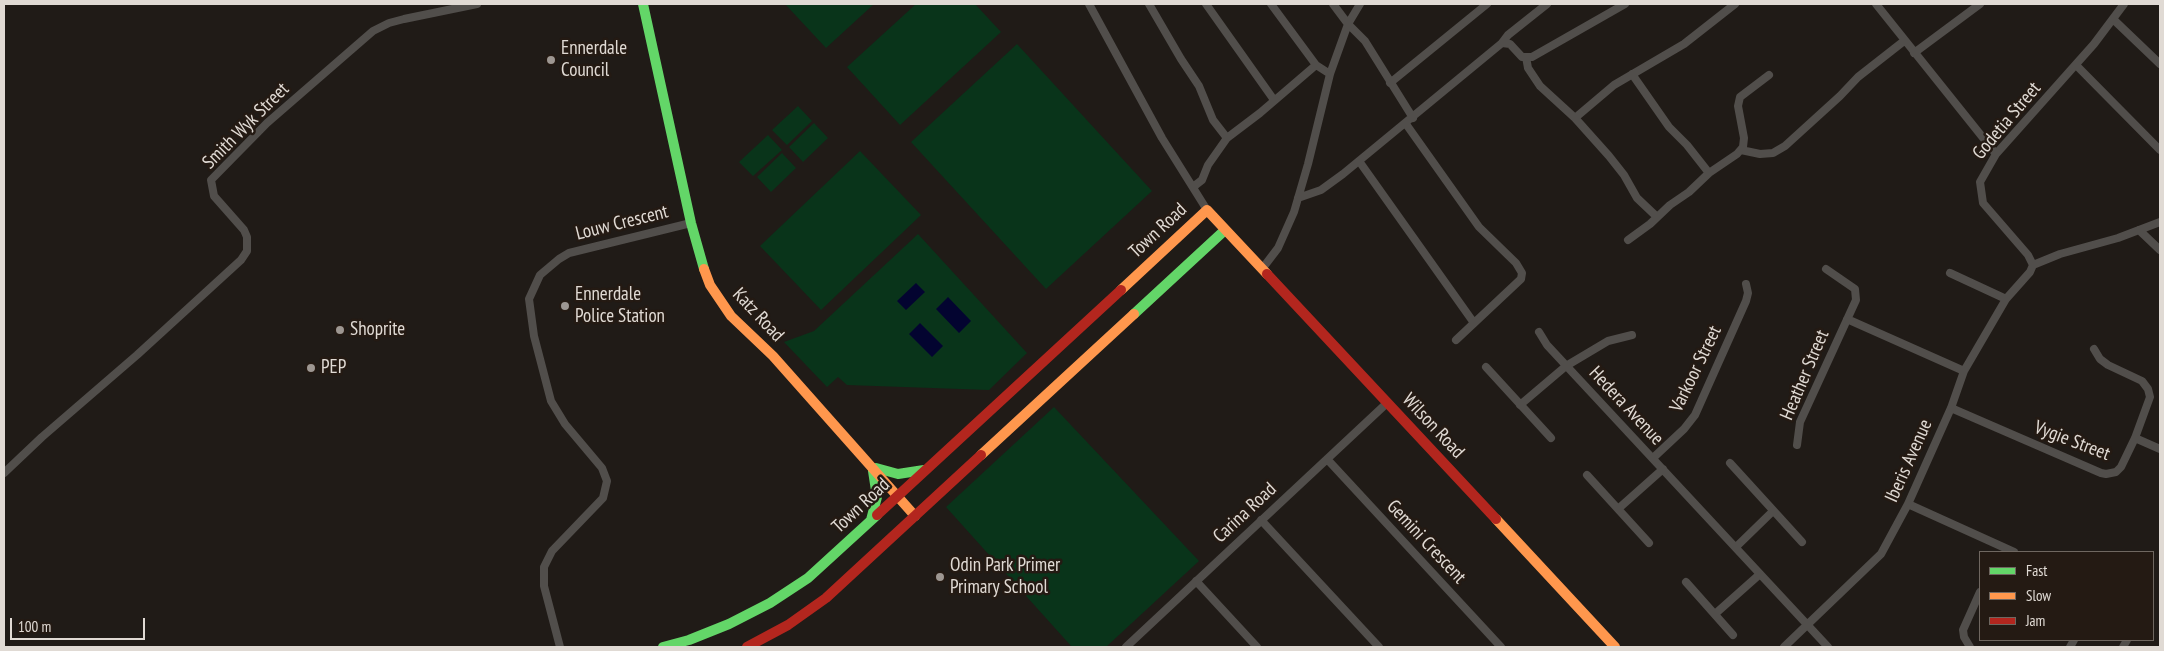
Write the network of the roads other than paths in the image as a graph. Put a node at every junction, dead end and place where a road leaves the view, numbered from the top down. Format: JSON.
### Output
{"nodes":[{"id":1,"x":477,"y":4,"type":"edge"},
{"id":2,"x":644,"y":4,"type":"edge"},
{"id":3,"x":1089,"y":4,"type":"edge"},
{"id":4,"x":1149,"y":4,"type":"edge"},
{"id":5,"x":1206,"y":4,"type":"edge"},
{"id":6,"x":1271,"y":4,"type":"edge"},
{"id":7,"x":1334,"y":4,"type":"edge"},
{"id":8,"x":1360,"y":4,"type":"edge"},
{"id":9,"x":1487,"y":4,"type":"edge"},
{"id":10,"x":1547,"y":4,"type":"edge"},
{"id":11,"x":1625,"y":4,"type":"edge"},
{"id":12,"x":1735,"y":4,"type":"edge"},
{"id":13,"x":1876,"y":4,"type":"edge"},
{"id":14,"x":1980,"y":4,"type":"edge"},
{"id":15,"x":2124,"y":4,"type":"edge"},
{"id":16,"x":2114,"y":20,"type":"junction"},
{"id":17,"x":1348,"y":24,"type":"junction"},
{"id":18,"x":1904,"y":41,"type":"junction"},
{"id":19,"x":1502,"y":43,"type":"junction"},
{"id":20,"x":1914,"y":53,"type":"junction"},
{"id":21,"x":1526,"y":57,"type":"junction"},
{"id":22,"x":2160,"y":64,"type":"edge"},
{"id":23,"x":1316,"y":65,"type":"junction"},
{"id":24,"x":2076,"y":66,"type":"junction"},
{"id":25,"x":1330,"y":74,"type":"junction"},
{"id":26,"x":1632,"y":74,"type":"junction"},
{"id":27,"x":1769,"y":75,"type":"dead end"},
{"id":28,"x":1390,"y":82,"type":"junction"},
{"id":29,"x":1274,"y":100,"type":"junction"},
{"id":30,"x":1414,"y":118,"type":"junction"},
{"id":31,"x":1575,"y":118,"type":"junction"},
{"id":32,"x":1406,"y":124,"type":"junction"},
{"id":33,"x":1227,"y":138,"type":"junction"},
{"id":34,"x":1741,"y":150,"type":"junction"},
{"id":35,"x":2160,"y":150,"type":"edge"},
{"id":36,"x":1996,"y":154,"type":"junction"},
{"id":37,"x":1359,"y":161,"type":"junction"},
{"id":38,"x":1709,"y":172,"type":"junction"},
{"id":39,"x":1193,"y":188,"type":"junction"},
{"id":40,"x":1298,"y":198,"type":"junction"},
{"id":41,"x":1207,"y":210,"type":"junction"},
{"id":42,"x":1656,"y":216,"type":"junction"},
{"id":43,"x":2160,"y":222,"type":"edge"},
{"id":44,"x":691,"y":223,"type":"junction"},
{"id":45,"x":1225,"y":230,"type":"junction"},
{"id":46,"x":2139,"y":230,"type":"junction"},
{"id":47,"x":1628,"y":240,"type":"dead end"},
{"id":48,"x":2160,"y":250,"type":"edge"},
{"id":49,"x":2033,"y":265,"type":"junction"},
{"id":50,"x":1262,"y":269,"type":"junction"},
{"id":51,"x":1826,"y":269,"type":"dead end"},
{"id":52,"x":1950,"y":273,"type":"dead end"},
{"id":53,"x":1746,"y":284,"type":"dead end"},
{"id":54,"x":2006,"y":299,"type":"junction"},
{"id":55,"x":1847,"y":319,"type":"junction"},
{"id":56,"x":1474,"y":323,"type":"junction"},
{"id":57,"x":1539,"y":332,"type":"dead end"},
{"id":58,"x":1632,"y":335,"type":"dead end"},
{"id":59,"x":1456,"y":340,"type":"dead end"},
{"id":60,"x":2094,"y":349,"type":"dead end"},
{"id":61,"x":1566,"y":366,"type":"junction"},
{"id":62,"x":1486,"y":367,"type":"dead end"},
{"id":63,"x":1964,"y":371,"type":"junction"},
{"id":64,"x":1387,"y":403,"type":"junction"},
{"id":65,"x":1520,"y":405,"type":"junction"},
{"id":66,"x":1951,"y":408,"type":"junction"},
{"id":67,"x":1551,"y":438,"type":"dead end"},
{"id":68,"x":2135,"y":438,"type":"junction"},
{"id":69,"x":1797,"y":445,"type":"dead end"},
{"id":70,"x":2160,"y":450,"type":"edge"},
{"id":71,"x":1653,"y":458,"type":"junction"},
{"id":72,"x":1326,"y":459,"type":"junction"},
{"id":73,"x":1730,"y":463,"type":"dead end"},
{"id":74,"x":871,"y":464,"type":"junction"},
{"id":75,"x":927,"y":469,"type":"junction"},
{"id":76,"x":1663,"y":469,"type":"junction"},
{"id":77,"x":4,"y":473,"type":"edge"},
{"id":78,"x":1587,"y":475,"type":"dead end"},
{"id":79,"x":898,"y":496,"type":"junction"},
{"id":80,"x":1908,"y":504,"type":"junction"},
{"id":81,"x":1618,"y":510,"type":"junction"},
{"id":82,"x":1773,"y":511,"type":"junction"},
{"id":83,"x":915,"y":516,"type":"junction"},
{"id":84,"x":1261,"y":520,"type":"junction"},
{"id":85,"x":871,"y":521,"type":"junction"},
{"id":86,"x":1802,"y":542,"type":"dead end"},
{"id":87,"x":1649,"y":543,"type":"dead end"},
{"id":88,"x":1736,"y":547,"type":"junction"},
{"id":89,"x":2000,"y":550,"type":"edge"},
{"id":90,"x":1760,"y":574,"type":"junction"},
{"id":91,"x":1196,"y":581,"type":"junction"},
{"id":92,"x":1686,"y":582,"type":"dead end"},
{"id":93,"x":1979,"y":594,"type":"edge"},
{"id":94,"x":1714,"y":614,"type":"junction"},
{"id":95,"x":1808,"y":625,"type":"junction"},
{"id":96,"x":1733,"y":635,"type":"dead end"},
{"id":97,"x":1131,"y":646,"type":"edge"},
{"id":98,"x":560,"y":647,"type":"edge"},
{"id":99,"x":663,"y":647,"type":"edge"},
{"id":100,"x":747,"y":647,"type":"edge"},
{"id":101,"x":1257,"y":647,"type":"edge"},
{"id":102,"x":1379,"y":647,"type":"edge"},
{"id":103,"x":1501,"y":647,"type":"edge"},
{"id":104,"x":1615,"y":647,"type":"edge"},
{"id":105,"x":1784,"y":647,"type":"edge"},
{"id":106,"x":1828,"y":647,"type":"edge"},
{"id":107,"x":1970,"y":647,"type":"edge"}],
"edges":[{"from":1,"to":77,"type":"street","name":"Smith Wyk Street"},
{"from":2,"to":44,"type":"street","name":"Katz Road"},
{"from":3,"to":39,"type":"street"},
{"from":4,"to":33,"type":"street"},
{"from":5,"to":29,"type":"street"},
{"from":6,"to":23,"type":"street"},
{"from":7,"to":17,"type":"street"},
{"from":8,"to":17,"type":"street"},
{"from":9,"to":28,"type":"street"},
{"from":10,"to":19,"type":"street"},
{"from":11,"to":21,"type":"street"},
{"from":12,"to":26,"type":"street"},
{"from":13,"to":18,"type":"street"},
{"from":14,"to":20,"type":"street"},
{"from":15,"to":16,"type":"street","name":"Godetia Street"},
{"from":16,"to":22,"type":"street"},
{"from":16,"to":24,"type":"street","name":"Godetia Street"},
{"from":17,"to":25,"type":"street"},
{"from":17,"to":28,"type":"street"},
{"from":18,"to":20,"type":"street"},
{"from":18,"to":34,"type":"street"},
{"from":19,"to":21,"type":"street"},
{"from":19,"to":30,"type":"street"},
{"from":20,"to":36,"type":"street"},
{"from":21,"to":31,"type":"street"},
{"from":23,"to":25,"type":"street"},
{"from":23,"to":29,"type":"street"},
{"from":24,"to":35,"type":"street"},
{"from":24,"to":36,"type":"street","name":"Godetia Street"},
{"from":25,"to":40,"type":"street"},
{"from":26,"to":31,"type":"street"},
{"from":26,"to":38,"type":"street"},
{"from":27,"to":34,"type":"street"},
{"from":28,"to":30,"type":"street"},
{"from":29,"to":33,"type":"street"},
{"from":30,"to":32,"type":"street"},
{"from":31,"to":42,"type":"street"},
{"from":32,"to":37,"type":"street"},
{"from":32,"to":56,"type":"street"},
{"from":33,"to":39,"type":"street"},
{"from":34,"to":38,"type":"street"},
{"from":36,"to":49,"type":"street","name":"Godetia Street"},
{"from":37,"to":40,"type":"street"},
{"from":37,"to":56,"type":"street"},
{"from":38,"to":42,"type":"street"},
{"from":39,"to":41,"type":"street"},
{"from":40,"to":50,"type":"street"},
{"from":41,"to":45,"type":"street","name":"Town Road"},
{"from":41,"to":75,"type":"street","name":"Town Road"},
{"from":42,"to":47,"type":"street"},
{"from":43,"to":46,"type":"street"},
{"from":44,"to":74,"type":"street","name":"Katz Road"},
{"from":44,"to":98,"type":"street","name":"Louw Crescent"},
{"from":45,"to":50,"type":"street","name":"Wilson Road"},
{"from":45,"to":83,"type":"street"},
{"from":46,"to":48,"type":"street"},
{"from":46,"to":49,"type":"street"},
{"from":49,"to":54,"type":"street","name":"Iberis Avenue"},
{"from":50,"to":64,"type":"street","name":"Wilson Road"},
{"from":51,"to":55,"type":"street","name":"Heather Street"},
{"from":52,"to":54,"type":"street"},
{"from":53,"to":71,"type":"street","name":"Varkoor Street"},
{"from":54,"to":63,"type":"street","name":"Iberis Avenue"},
{"from":55,"to":63,"type":"street","name":"Heather Street"},
{"from":55,"to":69,"type":"street","name":"Heather Street"},
{"from":56,"to":59,"type":"street"},
{"from":57,"to":61,"type":"street","name":"Hedera Avenue"},
{"from":58,"to":61,"type":"street"},
{"from":60,"to":68,"type":"street","name":"Vygie Street"},
{"from":61,"to":65,"type":"street","name":"Hedera Avenue"},
{"from":61,"to":71,"type":"street","name":"Hedera Avenue"},
{"from":62,"to":65,"type":"street"},
{"from":63,"to":66,"type":"street","name":"Iberis Avenue"},
{"from":64,"to":72,"type":"street","name":"Carina Road"},
{"from":64,"to":104,"type":"street","name":"Wilson Road"},
{"from":65,"to":67,"type":"street"},
{"from":66,"to":68,"type":"street","name":"Vygie Street"},
{"from":66,"to":80,"type":"street","name":"Iberis Avenue"},
{"from":68,"to":70,"type":"street"},
{"from":71,"to":76,"type":"street","name":"Hedera Avenue"},
{"from":72,"to":84,"type":"street","name":"Carina Road"},
{"from":72,"to":103,"type":"street","name":"Gemini Crescent"},
{"from":73,"to":82,"type":"street"},
{"from":74,"to":75,"type":"street"},
{"from":74,"to":79,"type":"street","name":"Katz Road"},
{"from":74,"to":85,"type":"street"},
{"from":75,"to":79,"type":"street","name":"Town Road"},
{"from":76,"to":81,"type":"street","name":"Hedera Avenue"},
{"from":76,"to":88,"type":"street","name":"Hedera Avenue"},
{"from":78,"to":81,"type":"street"},
{"from":79,"to":83,"type":"street","name":"Katz Road"},
{"from":79,"to":85,"type":"street","name":"Town Road"},
{"from":80,"to":89,"type":"street"},
{"from":80,"to":95,"type":"street","name":"Iberis Avenue"},
{"from":81,"to":87,"type":"street"},
{"from":82,"to":86,"type":"street"},
{"from":82,"to":88,"type":"street"},
{"from":83,"to":100,"type":"street"},
{"from":84,"to":91,"type":"street","name":"Carina Road"},
{"from":84,"to":102,"type":"street"},
{"from":85,"to":99,"type":"street","name":"Town Road"},
{"from":88,"to":90,"type":"street","name":"Hedera Avenue"},
{"from":90,"to":94,"type":"street"},
{"from":90,"to":95,"type":"street","name":"Hedera Avenue"},
{"from":91,"to":97,"type":"street","name":"Carina Road"},
{"from":91,"to":101,"type":"street"},
{"from":92,"to":94,"type":"street"},
{"from":93,"to":107,"type":"street"},
{"from":94,"to":96,"type":"street"},
{"from":95,"to":105,"type":"street","name":"Iberis Avenue"},
{"from":95,"to":106,"type":"street","name":"Hedera Avenue"}]}
